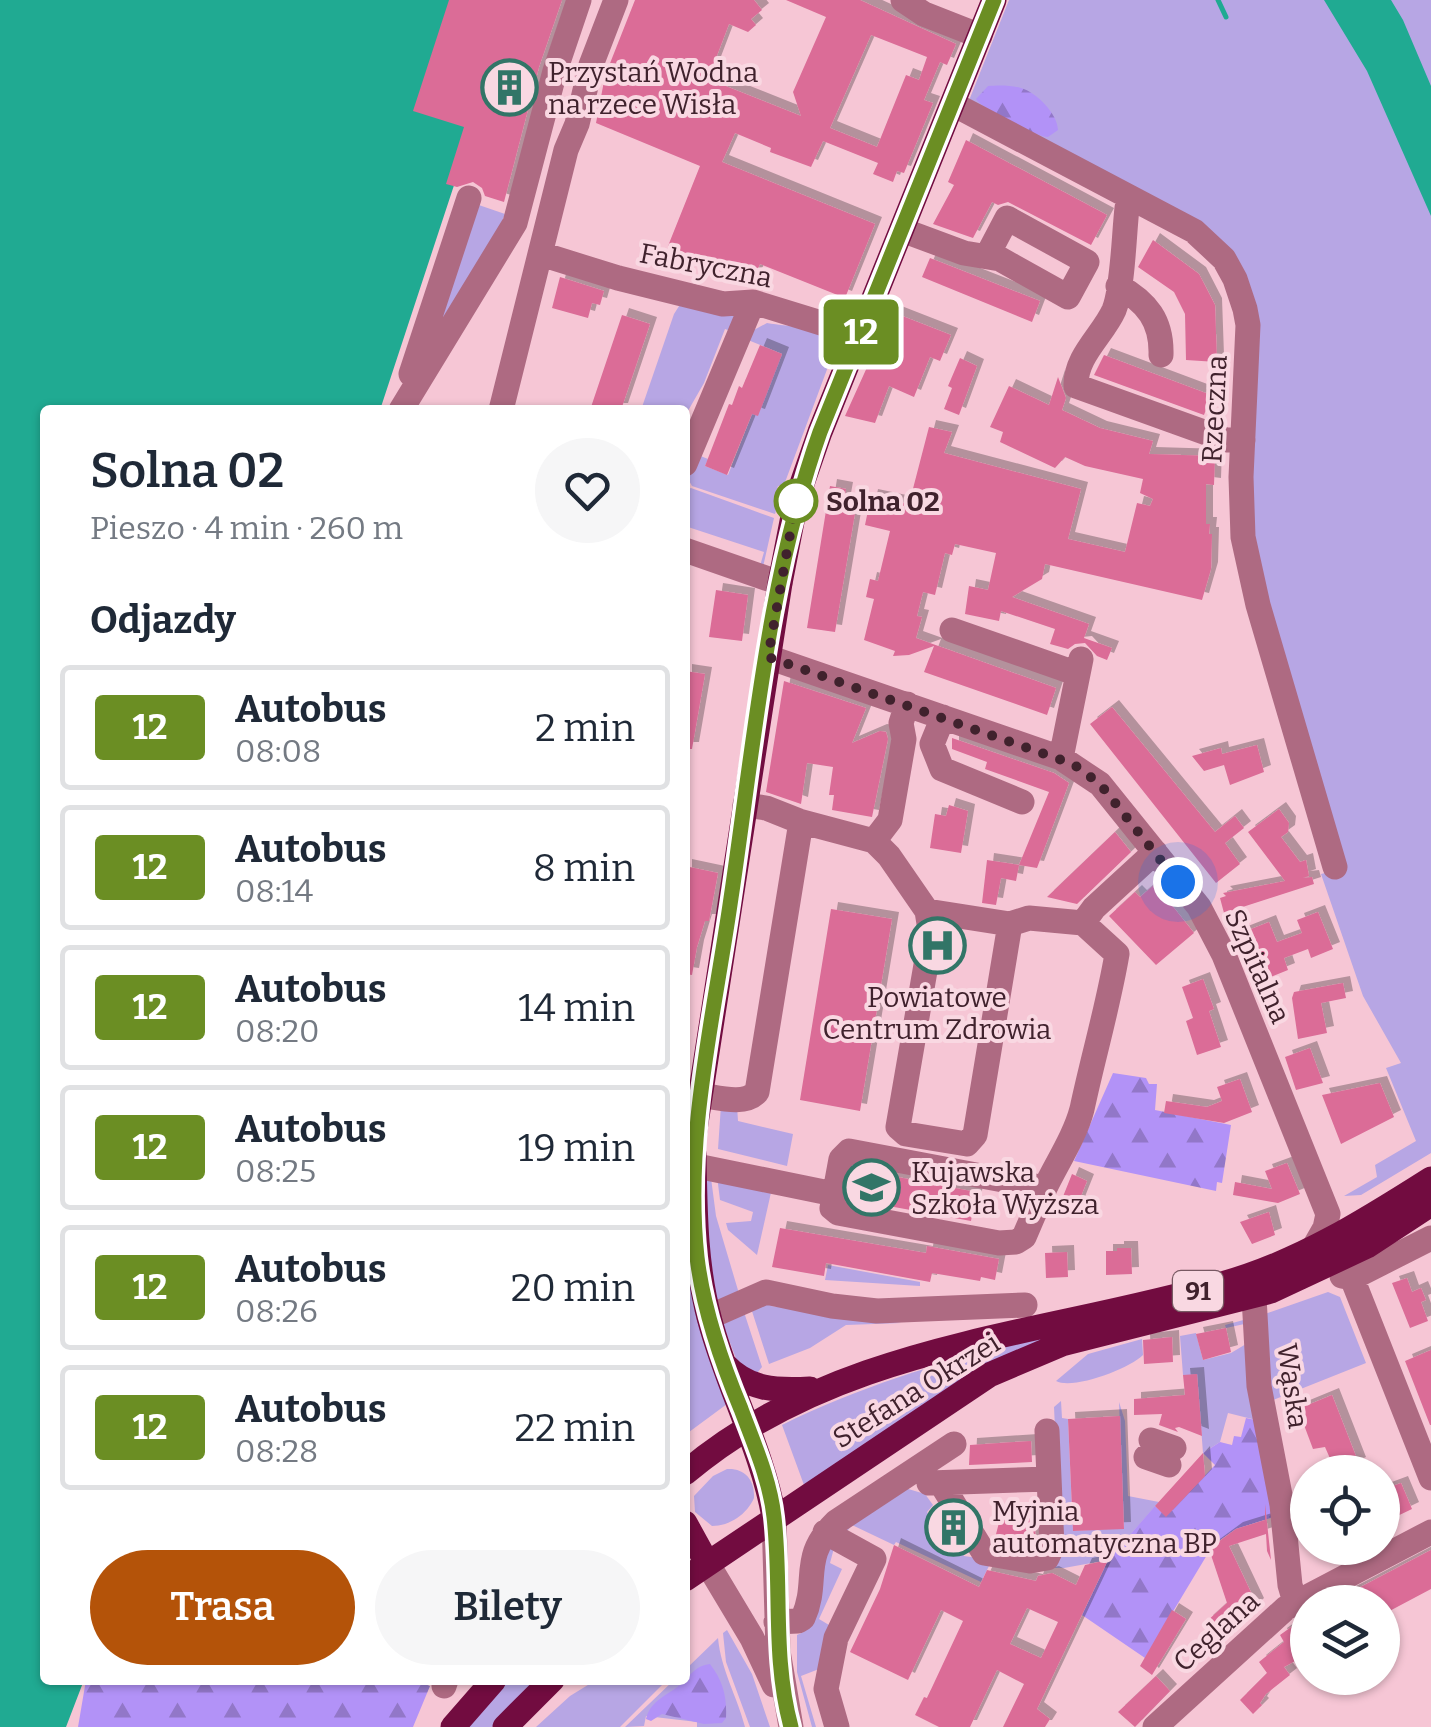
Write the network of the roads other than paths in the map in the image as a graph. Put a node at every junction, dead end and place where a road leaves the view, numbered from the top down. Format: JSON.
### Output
{"nodes":[{"id":1,"x":579,"y":0,"type":"edge"},
{"id":2,"x":902,"y":0,"type":"edge"},
{"id":3,"x":994,"y":0,"type":"edge"},
{"id":4,"x":607,"y":3,"type":"edge"},
{"id":5,"x":980,"y":36,"type":"junction"},
{"id":6,"x":953,"y":104,"type":"junction"},
{"id":7,"x":469,"y":198,"type":"dead end"},
{"id":8,"x":1131,"y":198,"type":"junction"},
{"id":9,"x":515,"y":222,"type":"junction"},
{"id":10,"x":902,"y":230,"type":"junction"},
{"id":11,"x":543,"y":248,"type":"junction"},
{"id":12,"x":987,"y":256,"type":"dead end"},
{"id":13,"x":1118,"y":286,"type":"junction"},
{"id":14,"x":753,"y":302,"type":"junction"},
{"id":15,"x":860,"y":334,"type":"junction"},
{"id":16,"x":1161,"y":356,"type":"dead end"},
{"id":17,"x":402,"y":405,"type":"edge"},
{"id":18,"x":403,"y":405,"type":"edge"},
{"id":19,"x":501,"y":405,"type":"edge"},
{"id":20,"x":1243,"y":440,"type":"junction"},
{"id":21,"x":690,"y":452,"type":"edge"},
{"id":22,"x":690,"y":552,"type":"edge"},
{"id":23,"x":780,"y":583,"type":"junction"},
{"id":24,"x":952,"y":630,"type":"dead end"},
{"id":25,"x":768,"y":657,"type":"junction"},
{"id":26,"x":907,"y":704,"type":"junction"},
{"id":27,"x":943,"y":716,"type":"junction"},
{"id":28,"x":1062,"y":758,"type":"junction"},
{"id":29,"x":1022,"y":802,"type":"dead end"},
{"id":30,"x":745,"y":805,"type":"junction"},
{"id":31,"x":801,"y":822,"type":"junction"},
{"id":32,"x":874,"y":841,"type":"junction"},
{"id":33,"x":1155,"y":852,"type":"junction"},
{"id":34,"x":1335,"y":868,"type":"dead end"},
{"id":35,"x":927,"y":911,"type":"junction"},
{"id":36,"x":1082,"y":923,"type":"junction"},
{"id":37,"x":1010,"y":924,"type":"junction"},
{"id":38,"x":694,"y":1114,"type":"edge"},
{"id":39,"x":690,"y":1156,"type":"edge"},
{"id":40,"x":690,"y":1167,"type":"edge"},
{"id":41,"x":690,"y":1178,"type":"edge"},
{"id":42,"x":1431,"y":1179,"type":"edge"},
{"id":43,"x":1045,"y":1188,"type":"junction"},
{"id":44,"x":834,"y":1194,"type":"junction"},
{"id":45,"x":1431,"y":1204,"type":"edge"},
{"id":46,"x":1328,"y":1214,"type":"junction"},
{"id":47,"x":1374,"y":1216,"type":"junction"},
{"id":48,"x":1431,"y":1238,"type":"edge"},
{"id":49,"x":1367,"y":1246,"type":"junction"},
{"id":50,"x":1313,"y":1261,"type":"junction"},
{"id":51,"x":1352,"y":1278,"type":"junction"},
{"id":52,"x":1254,"y":1296,"type":"junction"},
{"id":53,"x":1025,"y":1305,"type":"dead end"},
{"id":54,"x":709,"y":1317,"type":"junction"},
{"id":55,"x":724,"y":1364,"type":"junction"},
{"id":56,"x":825,"y":1386,"type":"junction"},
{"id":57,"x":748,"y":1426,"type":"junction"},
{"id":58,"x":1047,"y":1430,"type":"dead end"},
{"id":59,"x":954,"y":1444,"type":"dead end"},
{"id":60,"x":690,"y":1469,"type":"edge"},
{"id":61,"x":1431,"y":1478,"type":"edge"},
{"id":62,"x":902,"y":1479,"type":"junction"},
{"id":63,"x":1049,"y":1479,"type":"junction"},
{"id":64,"x":942,"y":1485,"type":"junction"},
{"id":65,"x":774,"y":1517,"type":"junction"},
{"id":66,"x":690,"y":1532,"type":"edge"},
{"id":67,"x":825,"y":1532,"type":"junction"},
{"id":68,"x":1431,"y":1532,"type":"edge"},
{"id":69,"x":707,"y":1563,"type":"junction"},
{"id":70,"x":690,"y":1575,"type":"edge"},
{"id":71,"x":1328,"y":1585,"type":"edge"},
{"id":72,"x":1290,"y":1591,"type":"edge"},
{"id":73,"x":1290,"y":1606,"type":"edge"},
{"id":74,"x":776,"y":1622,"type":"junction"},
{"id":75,"x":479,"y":1685,"type":"edge"},
{"id":76,"x":490,"y":1685,"type":"edge"},
{"id":77,"x":547,"y":1685,"type":"edge"},
{"id":78,"x":461,"y":1718,"type":"edge"},
{"id":79,"x":790,"y":1722,"type":"edge"},
{"id":80,"x":506,"y":1727,"type":"edge"},
{"id":81,"x":836,"y":1727,"type":"edge"},
{"id":82,"x":1154,"y":1727,"type":"edge"}],
"edges":[{"from":1,"to":9,"type":"street"},
{"from":2,"to":5,"type":"street"},
{"from":3,"to":5,"type":"main road"},
{"from":4,"to":11,"type":"street"},
{"from":5,"to":6,"type":"main road"},
{"from":6,"to":8,"type":"street","name":"Rzeczna"},
{"from":6,"to":10,"type":"main road"},
{"from":7,"to":17,"type":"street"},
{"from":8,"to":13,"type":"street"},
{"from":8,"to":20,"type":"street","name":"Rzeczna"},
{"from":9,"to":11,"type":"street","name":"Fabryczna"},
{"from":9,"to":18,"type":"street"},
{"from":10,"to":12,"type":"street"},
{"from":10,"to":15,"type":"main road"},
{"from":11,"to":14,"type":"street","name":"Fabryczna"},
{"from":11,"to":19,"type":"street"},
{"from":13,"to":16,"type":"street"},
{"from":13,"to":20,"type":"street"},
{"from":14,"to":15,"type":"street","name":"Fabryczna"},
{"from":14,"to":21,"type":"street"},
{"from":15,"to":23,"type":"main road"},
{"from":20,"to":34,"type":"street","name":"Rzeczna"},
{"from":22,"to":23,"type":"street"},
{"from":23,"to":25,"type":"main road"},
{"from":24,"to":28,"type":"street"},
{"from":25,"to":26,"type":"street","name":"Szpitalna"},
{"from":25,"to":30,"type":"main road"},
{"from":26,"to":27,"type":"street","name":"Szpitalna"},
{"from":26,"to":32,"type":"street"},
{"from":27,"to":28,"type":"street","name":"Szpitalna"},
{"from":27,"to":29,"type":"street"},
{"from":28,"to":33,"type":"street","name":"Szpitalna"},
{"from":30,"to":31,"type":"street"},
{"from":30,"to":38,"type":"main road"},
{"from":31,"to":32,"type":"street"},
{"from":31,"to":38,"type":"street"},
{"from":32,"to":35,"type":"street"},
{"from":33,"to":36,"type":"street"},
{"from":33,"to":46,"type":"street","name":"Szpitalna"},
{"from":35,"to":37,"type":"street"},
{"from":35,"to":37,"type":"street"},
{"from":36,"to":37,"type":"street"},
{"from":36,"to":43,"type":"street"},
{"from":38,"to":39,"type":"main road"},
{"from":40,"to":44,"type":"street"},
{"from":41,"to":54,"type":"main road"},
{"from":42,"to":47,"type":"main road","name":"Stefana Okrzei","number":"91"},
{"from":43,"to":44,"type":"street"},
{"from":43,"to":44,"type":"street"},
{"from":45,"to":49,"type":"main road","name":"Stefana Okrzei","number":"91"},
{"from":46,"to":47,"type":"street"},
{"from":46,"to":50,"type":"street"},
{"from":47,"to":50,"type":"main road","name":"Stefana Okrzei","number":"91"},
{"from":48,"to":51,"type":"street"},
{"from":49,"to":50,"type":"main road","name":"Stefana Okrzei","number":"91"},
{"from":49,"to":51,"type":"street"},
{"from":50,"to":51,"type":"street"},
{"from":50,"to":52,"type":"main road","name":"Stefana Okrzei","number":"91"},
{"from":50,"to":56,"type":"main road","name":"Stefana Okrzei","number":"91"},
{"from":51,"to":61,"type":"street"},
{"from":52,"to":65,"type":"main road","name":"Stefana Okrzei","number":"91"},
{"from":52,"to":72,"type":"street","name":"Wąska"},
{"from":53,"to":54,"type":"street","name":"Stefana Okrzei"},
{"from":54,"to":55,"type":"main road"},
{"from":55,"to":56,"type":"main road"},
{"from":55,"to":57,"type":"main road"},
{"from":56,"to":57,"type":"main road","name":"Stefana Okrzei","number":"91"},
{"from":57,"to":60,"type":"main road","number":"91"},
{"from":57,"to":65,"type":"main road"},
{"from":58,"to":63,"type":"street"},
{"from":59,"to":62,"type":"street"},
{"from":62,"to":64,"type":"street"},
{"from":62,"to":67,"type":"street"},
{"from":63,"to":64,"type":"street"},
{"from":63,"to":64,"type":"street"},
{"from":65,"to":69,"type":"main road","number":"91"},
{"from":65,"to":74,"type":"street"},
{"from":66,"to":69,"type":"main road"},
{"from":67,"to":74,"type":"street"},
{"from":67,"to":81,"type":"street"},
{"from":68,"to":71,"type":"street","name":"Ceglana"},
{"from":69,"to":70,"type":"main road","number":"91"},
{"from":69,"to":79,"type":"street"},
{"from":73,"to":82,"type":"street","name":"Ceglana"},
{"from":74,"to":79,"type":"street"},
{"from":75,"to":78,"type":"street"},
{"from":76,"to":78,"type":"main road"},
{"from":77,"to":80,"type":"main road"}]}
